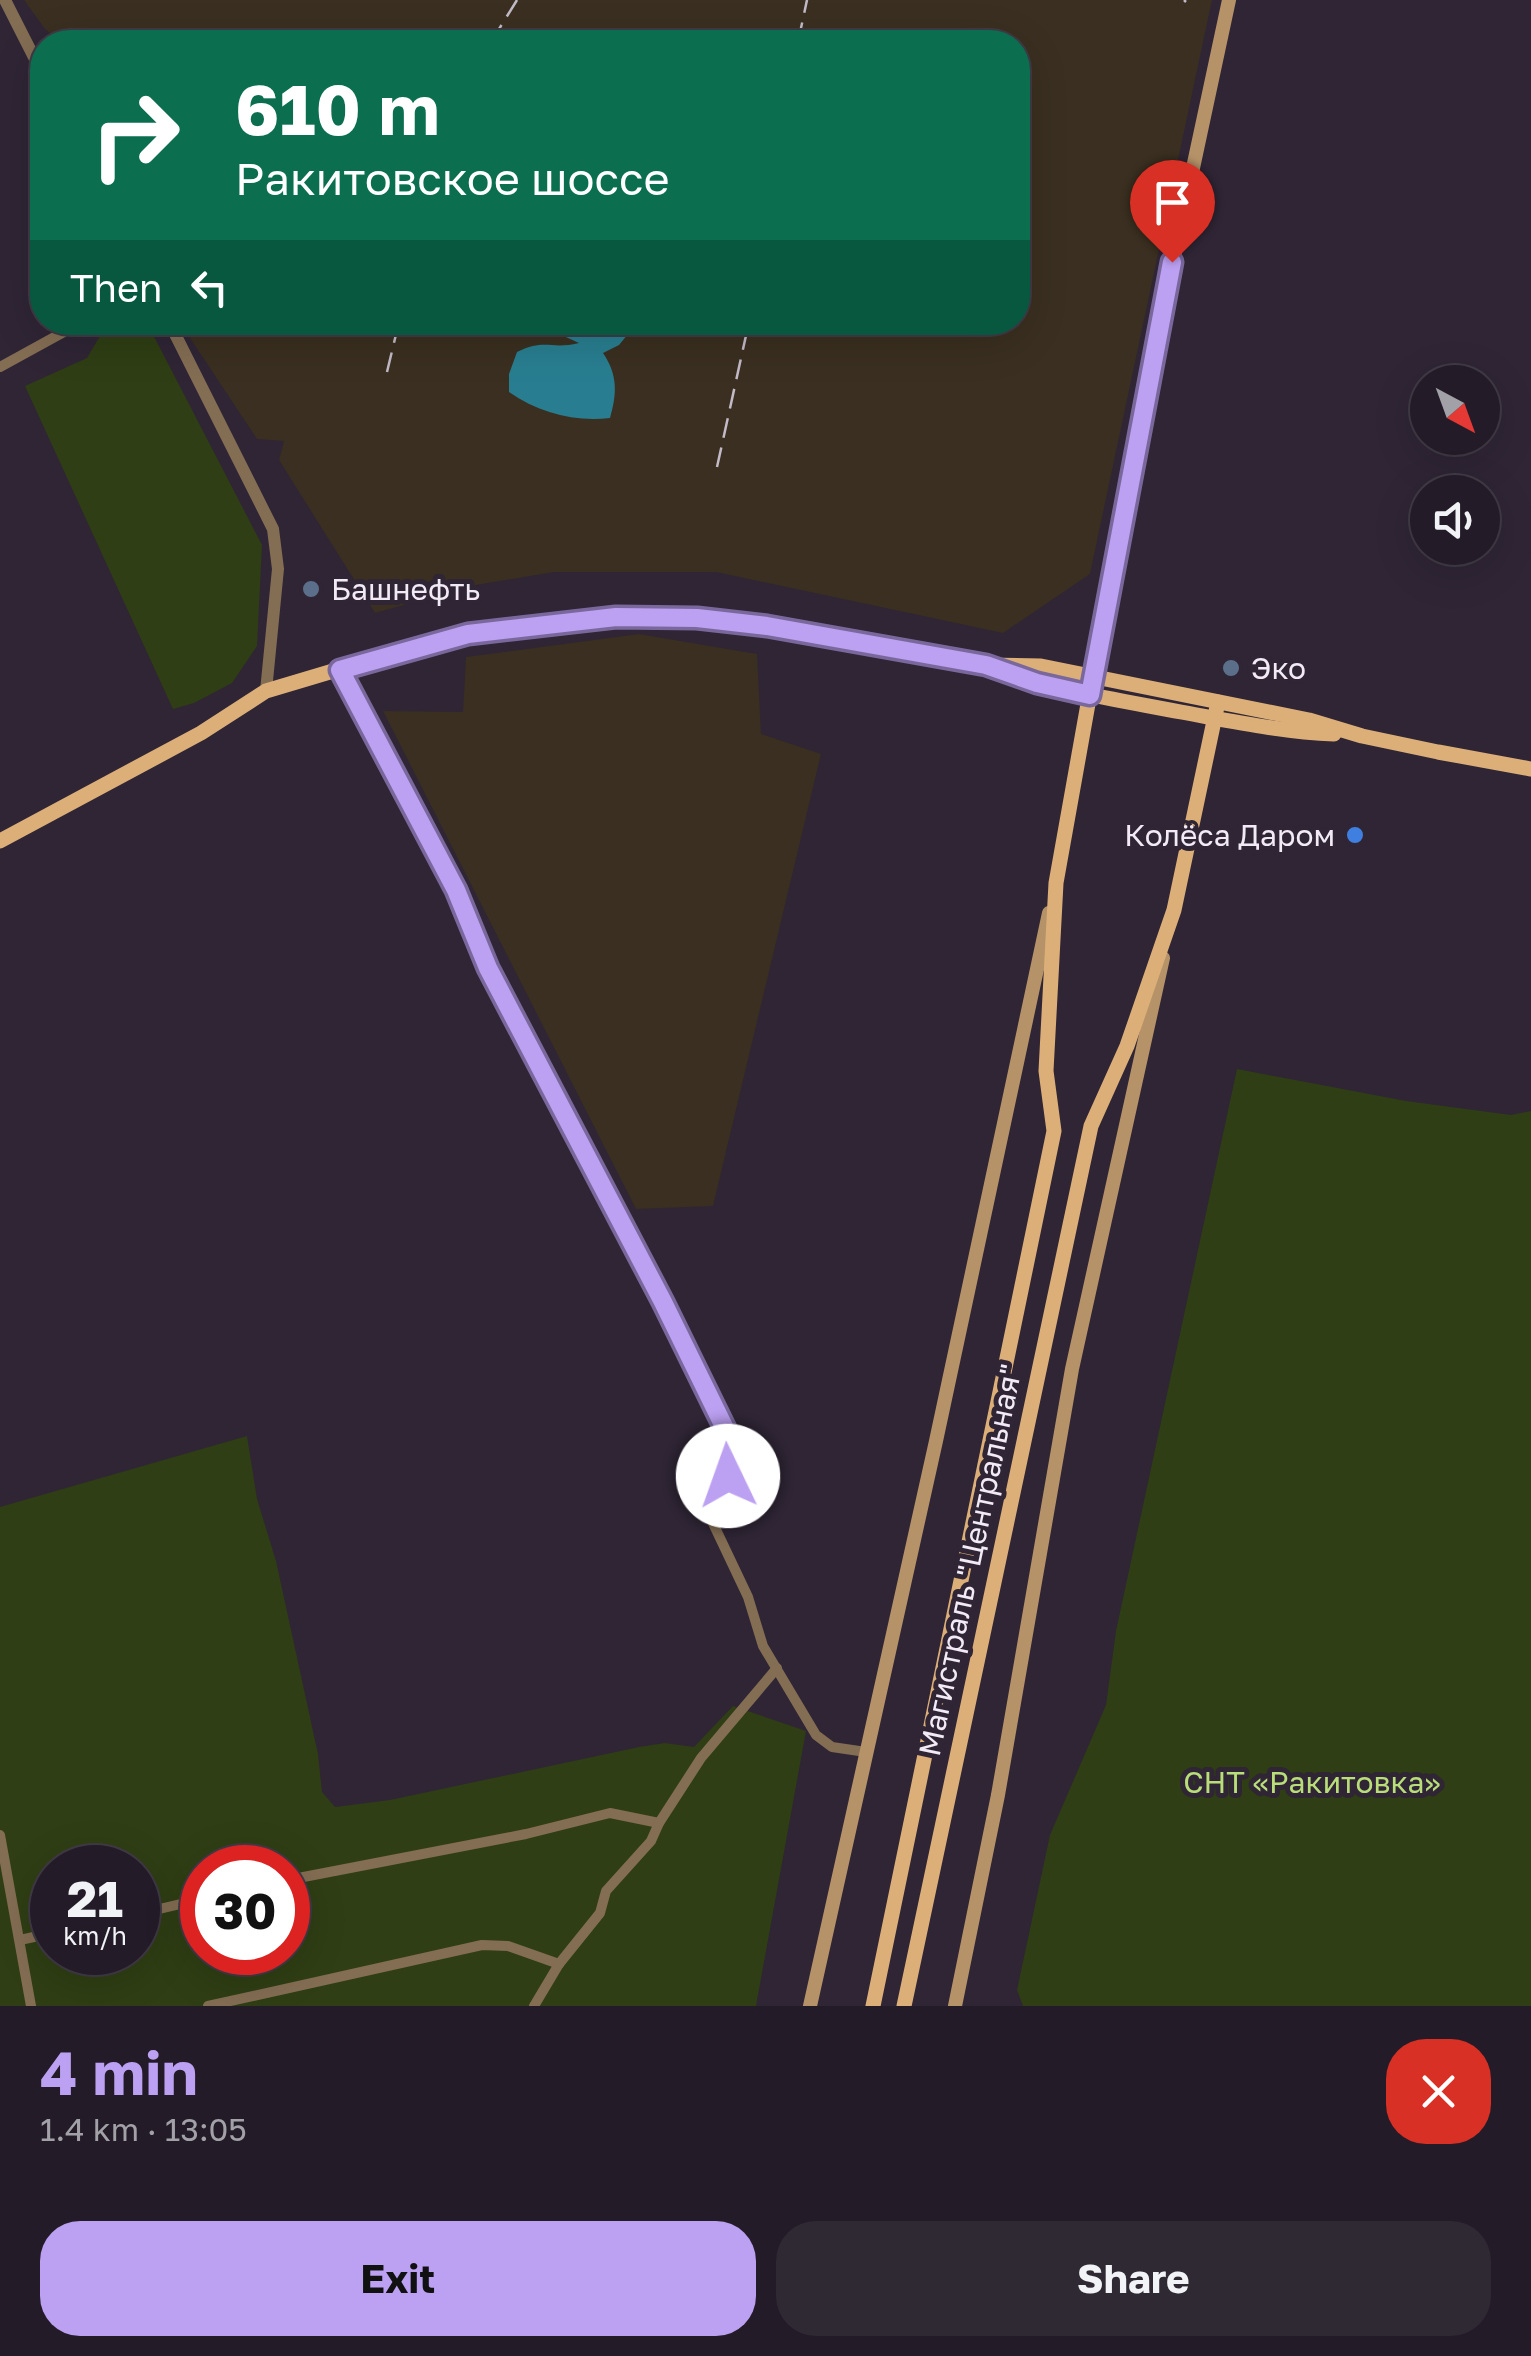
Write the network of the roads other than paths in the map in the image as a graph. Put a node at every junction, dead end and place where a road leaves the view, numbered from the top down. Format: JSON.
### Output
{"nodes":[{"id":1,"x":6,"y":0,"type":"edge"},
{"id":2,"x":1229,"y":0,"type":"edge"},
{"id":3,"x":30,"y":49,"type":"edge"},
{"id":4,"x":58,"y":335,"type":"edge"},
{"id":5,"x":176,"y":335,"type":"edge"},
{"id":6,"x":0,"y":367,"type":"edge"},
{"id":7,"x":986,"y":665,"type":"junction"},
{"id":8,"x":340,"y":670,"type":"junction"},
{"id":9,"x":1093,"y":676,"type":"junction"},
{"id":10,"x":266,"y":691,"type":"junction"},
{"id":11,"x":1090,"y":695,"type":"junction"},
{"id":12,"x":1216,"y":710,"type":"junction"},
{"id":13,"x":1531,"y":769,"type":"edge"},
{"id":14,"x":0,"y":841,"type":"edge"},
{"id":15,"x":1056,"y":883,"type":"junction"},
{"id":16,"x":1174,"y":910,"type":"junction"},
{"id":17,"x":777,"y":1668,"type":"junction"},
{"id":18,"x":866,"y":1752,"type":"junction"},
{"id":19,"x":659,"y":1823,"type":"junction"},
{"id":20,"x":0,"y":1835,"type":"edge"},
{"id":21,"x":310,"y":1876,"type":"edge"},
{"id":22,"x":30,"y":1938,"type":"edge"},
{"id":23,"x":20,"y":1940,"type":"junction"},
{"id":24,"x":559,"y":1964,"type":"junction"},
{"id":25,"x":31,"y":2006,"type":"edge"},
{"id":26,"x":208,"y":2006,"type":"edge"},
{"id":27,"x":534,"y":2006,"type":"edge"},
{"id":28,"x":810,"y":2006,"type":"edge"},
{"id":29,"x":873,"y":2006,"type":"edge"},
{"id":30,"x":904,"y":2006,"type":"edge"},
{"id":31,"x":955,"y":2006,"type":"edge"}],
"edges":[{"from":1,"to":3,"type":"street"},
{"from":2,"to":9,"type":"main road"},
{"from":4,"to":6,"type":"street"},
{"from":5,"to":10,"type":"street"},
{"from":7,"to":8,"type":"main road"},
{"from":7,"to":9,"type":"main road"},
{"from":7,"to":11,"type":"main road"},
{"from":8,"to":10,"type":"main road"},
{"from":8,"to":17,"type":"street"},
{"from":9,"to":11,"type":"main road","name":"Магистраль \"Центральная\""},
{"from":9,"to":12,"type":"main road"},
{"from":10,"to":14,"type":"main road"},
{"from":11,"to":12,"type":"main road"},
{"from":11,"to":15,"type":"main road","name":"Магистраль \"Центральная\""},
{"from":12,"to":13,"type":"main road"},
{"from":12,"to":16,"type":"main road","name":"Магистраль \"Центральная\""},
{"from":15,"to":18,"type":"main road"},
{"from":15,"to":29,"type":"main road","name":"Магистраль \"Центральная\""},
{"from":16,"to":30,"type":"main road","name":"Магистраль \"Центральная\""},
{"from":16,"to":31,"type":"main road"},
{"from":17,"to":18,"type":"street"},
{"from":17,"to":19,"type":"street"},
{"from":18,"to":28,"type":"main road"},
{"from":19,"to":21,"type":"street"},
{"from":19,"to":24,"type":"street"},
{"from":20,"to":23,"type":"street"},
{"from":22,"to":23,"type":"street"},
{"from":23,"to":25,"type":"street"},
{"from":24,"to":26,"type":"street"},
{"from":24,"to":27,"type":"street"}]}
